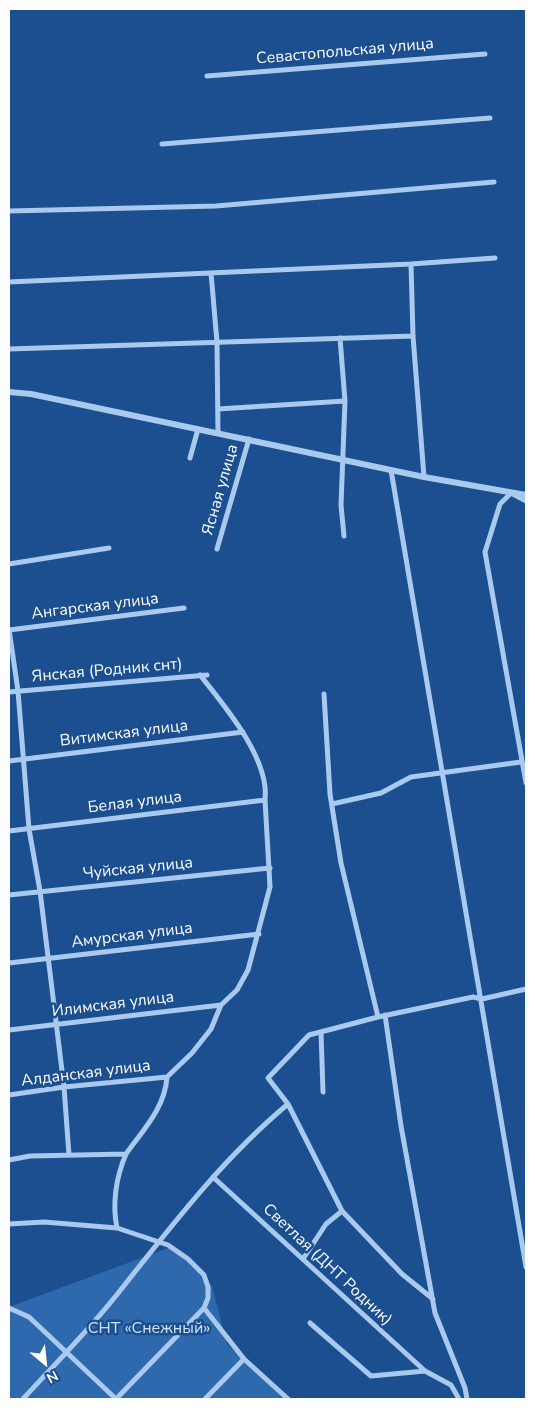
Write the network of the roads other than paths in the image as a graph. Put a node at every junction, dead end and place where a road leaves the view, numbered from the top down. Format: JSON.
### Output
{"nodes":[{"id":1,"x":485,"y":54,"type":"dead end"},
{"id":2,"x":207,"y":76,"type":"dead end"},
{"id":3,"x":490,"y":118,"type":"dead end"},
{"id":4,"x":162,"y":144,"type":"dead end"},
{"id":5,"x":494,"y":182,"type":"dead end"},
{"id":6,"x":9,"y":211,"type":"edge"},
{"id":7,"x":495,"y":258,"type":"dead end"},
{"id":8,"x":411,"y":264,"type":"junction"},
{"id":9,"x":211,"y":273,"type":"junction"},
{"id":10,"x":9,"y":282,"type":"edge"},
{"id":11,"x":413,"y":336,"type":"junction"},
{"id":12,"x":340,"y":338,"type":"junction"},
{"id":13,"x":218,"y":342,"type":"junction"},
{"id":14,"x":9,"y":349,"type":"edge"},
{"id":15,"x":9,"y":392,"type":"edge"},
{"id":16,"x":345,"y":401,"type":"junction"},
{"id":17,"x":218,"y":409,"type":"junction"},
{"id":18,"x":198,"y":429,"type":"junction"},
{"id":19,"x":218,"y":433,"type":"junction"},
{"id":20,"x":249,"y":439,"type":"junction"},
{"id":21,"x":190,"y":458,"type":"dead end"},
{"id":22,"x":343,"y":460,"type":"junction"},
{"id":23,"x":391,"y":470,"type":"junction"},
{"id":24,"x":424,"y":477,"type":"junction"},
{"id":25,"x":511,"y":493,"type":"junction"},
{"id":26,"x":526,"y":495,"type":"edge"},
{"id":27,"x":526,"y":501,"type":"edge"},
{"id":28,"x":344,"y":536,"type":"dead end"},
{"id":29,"x":109,"y":548,"type":"dead end"},
{"id":30,"x":217,"y":549,"type":"dead end"},
{"id":31,"x":9,"y":564,"type":"edge"},
{"id":32,"x":184,"y":608,"type":"dead end"},
{"id":33,"x":9,"y":630,"type":"edge"},
{"id":34,"x":200,"y":675,"type":"junction"},
{"id":35,"x":207,"y":675,"type":"dead end"},
{"id":36,"x":18,"y":691,"type":"junction"},
{"id":37,"x":9,"y":692,"type":"edge"},
{"id":38,"x":324,"y":694,"type":"dead end"},
{"id":39,"x":243,"y":732,"type":"junction"},
{"id":40,"x":22,"y":759,"type":"junction"},
{"id":41,"x":9,"y":761,"type":"edge"},
{"id":42,"x":521,"y":762,"type":"junction"},
{"id":43,"x":443,"y":773,"type":"junction"},
{"id":44,"x":526,"y":782,"type":"edge"},
{"id":45,"x":265,"y":800,"type":"junction"},
{"id":46,"x":332,"y":804,"type":"junction"},
{"id":47,"x":29,"y":829,"type":"junction"},
{"id":48,"x":9,"y":832,"type":"edge"},
{"id":49,"x":270,"y":868,"type":"junction"},
{"id":50,"x":40,"y":891,"type":"junction"},
{"id":51,"x":9,"y":895,"type":"edge"},
{"id":52,"x":259,"y":934,"type":"junction"},
{"id":53,"x":47,"y":958,"type":"junction"},
{"id":54,"x":9,"y":963,"type":"edge"},
{"id":55,"x":526,"y":989,"type":"edge"},
{"id":56,"x":482,"y":999,"type":"junction"},
{"id":57,"x":221,"y":1005,"type":"junction"},
{"id":58,"x":385,"y":1016,"type":"junction"},
{"id":59,"x":378,"y":1017,"type":"junction"},
{"id":60,"x":56,"y":1024,"type":"junction"},
{"id":61,"x":9,"y":1030,"type":"edge"},
{"id":62,"x":321,"y":1032,"type":"junction"},
{"id":63,"x":167,"y":1077,"type":"junction"},
{"id":64,"x":64,"y":1087,"type":"junction"},
{"id":65,"x":323,"y":1092,"type":"dead end"},
{"id":66,"x":9,"y":1095,"type":"edge"},
{"id":67,"x":288,"y":1104,"type":"junction"},
{"id":68,"x":126,"y":1154,"type":"junction"},
{"id":69,"x":69,"y":1155,"type":"junction"},
{"id":70,"x":9,"y":1160,"type":"edge"},
{"id":71,"x":213,"y":1177,"type":"junction"},
{"id":72,"x":342,"y":1211,"type":"junction"},
{"id":73,"x":9,"y":1224,"type":"edge"},
{"id":74,"x":117,"y":1228,"type":"junction"},
{"id":75,"x":158,"y":1242,"type":"junction"},
{"id":76,"x":304,"y":1259,"type":"junction"},
{"id":77,"x":526,"y":1267,"type":"edge"},
{"id":78,"x":433,"y":1299,"type":"junction"},
{"id":79,"x":9,"y":1308,"type":"edge"},
{"id":80,"x":204,"y":1308,"type":"junction"},
{"id":81,"x":310,"y":1323,"type":"dead end"},
{"id":82,"x":65,"y":1352,"type":"junction"},
{"id":83,"x":244,"y":1359,"type":"junction"},
{"id":84,"x":425,"y":1371,"type":"junction"},
{"id":85,"x":23,"y":1399,"type":"edge"},
{"id":86,"x":116,"y":1399,"type":"edge"},
{"id":87,"x":205,"y":1399,"type":"edge"},
{"id":88,"x":288,"y":1399,"type":"edge"},
{"id":89,"x":459,"y":1399,"type":"edge"},
{"id":90,"x":467,"y":1399,"type":"edge"}],
"edges":[{"from":1,"to":2,"type":"street","name":"Севастопольская улица"},
{"from":3,"to":4,"type":"street"},
{"from":5,"to":6,"type":"street"},
{"from":7,"to":8,"type":"street"},
{"from":8,"to":9,"type":"street"},
{"from":8,"to":11,"type":"street"},
{"from":9,"to":10,"type":"street"},
{"from":9,"to":13,"type":"street"},
{"from":11,"to":12,"type":"street"},
{"from":11,"to":24,"type":"street"},
{"from":12,"to":13,"type":"street"},
{"from":12,"to":16,"type":"street"},
{"from":13,"to":14,"type":"street"},
{"from":13,"to":17,"type":"street"},
{"from":15,"to":18,"type":"street"},
{"from":16,"to":17,"type":"street"},
{"from":16,"to":22,"type":"street"},
{"from":17,"to":19,"type":"street"},
{"from":18,"to":19,"type":"street"},
{"from":18,"to":21,"type":"street"},
{"from":19,"to":20,"type":"street"},
{"from":20,"to":22,"type":"street"},
{"from":20,"to":30,"type":"street","name":"Ясная улица"},
{"from":22,"to":23,"type":"street"},
{"from":22,"to":28,"type":"street"},
{"from":23,"to":24,"type":"street"},
{"from":23,"to":43,"type":"street"},
{"from":24,"to":25,"type":"street"},
{"from":25,"to":26,"type":"street"},
{"from":25,"to":27,"type":"street"},
{"from":25,"to":42,"type":"street"},
{"from":29,"to":31,"type":"street"},
{"from":32,"to":33,"type":"street","name":"Ангарская улица"},
{"from":33,"to":36,"type":"street"},
{"from":34,"to":35,"type":"street","name":"Янская (Родник снт)"},
{"from":34,"to":36,"type":"street","name":"Янская (Родник снт)"},
{"from":34,"to":39,"type":"street"},
{"from":36,"to":37,"type":"street","name":"Янская (Родник снт)"},
{"from":36,"to":40,"type":"street"},
{"from":38,"to":46,"type":"street"},
{"from":39,"to":40,"type":"street","name":"Витимская улица"},
{"from":39,"to":45,"type":"street"},
{"from":40,"to":41,"type":"street","name":"Витимская улица"},
{"from":40,"to":47,"type":"street"},
{"from":42,"to":43,"type":"street"},
{"from":42,"to":44,"type":"street"},
{"from":43,"to":46,"type":"street"},
{"from":43,"to":56,"type":"street"},
{"from":45,"to":47,"type":"street","name":"Белая улица"},
{"from":45,"to":49,"type":"street"},
{"from":46,"to":59,"type":"street"},
{"from":47,"to":48,"type":"street","name":"Белая улица"},
{"from":47,"to":50,"type":"street"},
{"from":49,"to":50,"type":"street","name":"Чуйская улица"},
{"from":49,"to":52,"type":"street"},
{"from":50,"to":51,"type":"street","name":"Чуйская улица"},
{"from":50,"to":53,"type":"street"},
{"from":52,"to":53,"type":"street","name":"Амурская улица"},
{"from":52,"to":57,"type":"street"},
{"from":53,"to":54,"type":"street","name":"Амурская улица"},
{"from":53,"to":60,"type":"street"},
{"from":55,"to":56,"type":"street"},
{"from":56,"to":58,"type":"street"},
{"from":56,"to":77,"type":"street"},
{"from":57,"to":60,"type":"street","name":"Илимская улица"},
{"from":57,"to":63,"type":"street"},
{"from":58,"to":59,"type":"street"},
{"from":58,"to":78,"type":"street"},
{"from":59,"to":62,"type":"street"},
{"from":60,"to":61,"type":"street","name":"Илимская улица"},
{"from":60,"to":64,"type":"street"},
{"from":62,"to":65,"type":"street"},
{"from":62,"to":67,"type":"street"},
{"from":63,"to":64,"type":"street","name":"Алданская улица"},
{"from":63,"to":68,"type":"street"},
{"from":64,"to":66,"type":"street","name":"Алданская улица"},
{"from":64,"to":69,"type":"street"},
{"from":67,"to":71,"type":"street"},
{"from":67,"to":72,"type":"street"},
{"from":68,"to":69,"type":"street"},
{"from":68,"to":74,"type":"street"},
{"from":69,"to":70,"type":"street"},
{"from":71,"to":75,"type":"street"},
{"from":71,"to":76,"type":"street","name":"Светлая (ДНТ Родник)"},
{"from":72,"to":76,"type":"street"},
{"from":72,"to":78,"type":"street"},
{"from":73,"to":74,"type":"street"},
{"from":74,"to":75,"type":"street"},
{"from":75,"to":80,"type":"street"},
{"from":75,"to":82,"type":"street"},
{"from":76,"to":84,"type":"street","name":"Светлая (ДНТ Родник)"},
{"from":78,"to":90,"type":"street"},
{"from":79,"to":82,"type":"street"},
{"from":80,"to":83,"type":"street"},
{"from":80,"to":86,"type":"street"},
{"from":81,"to":84,"type":"street"},
{"from":82,"to":85,"type":"street"},
{"from":82,"to":86,"type":"street"},
{"from":83,"to":87,"type":"street"},
{"from":83,"to":88,"type":"street"},
{"from":84,"to":89,"type":"street","name":"Светлая (ДНТ Родник)"}]}
